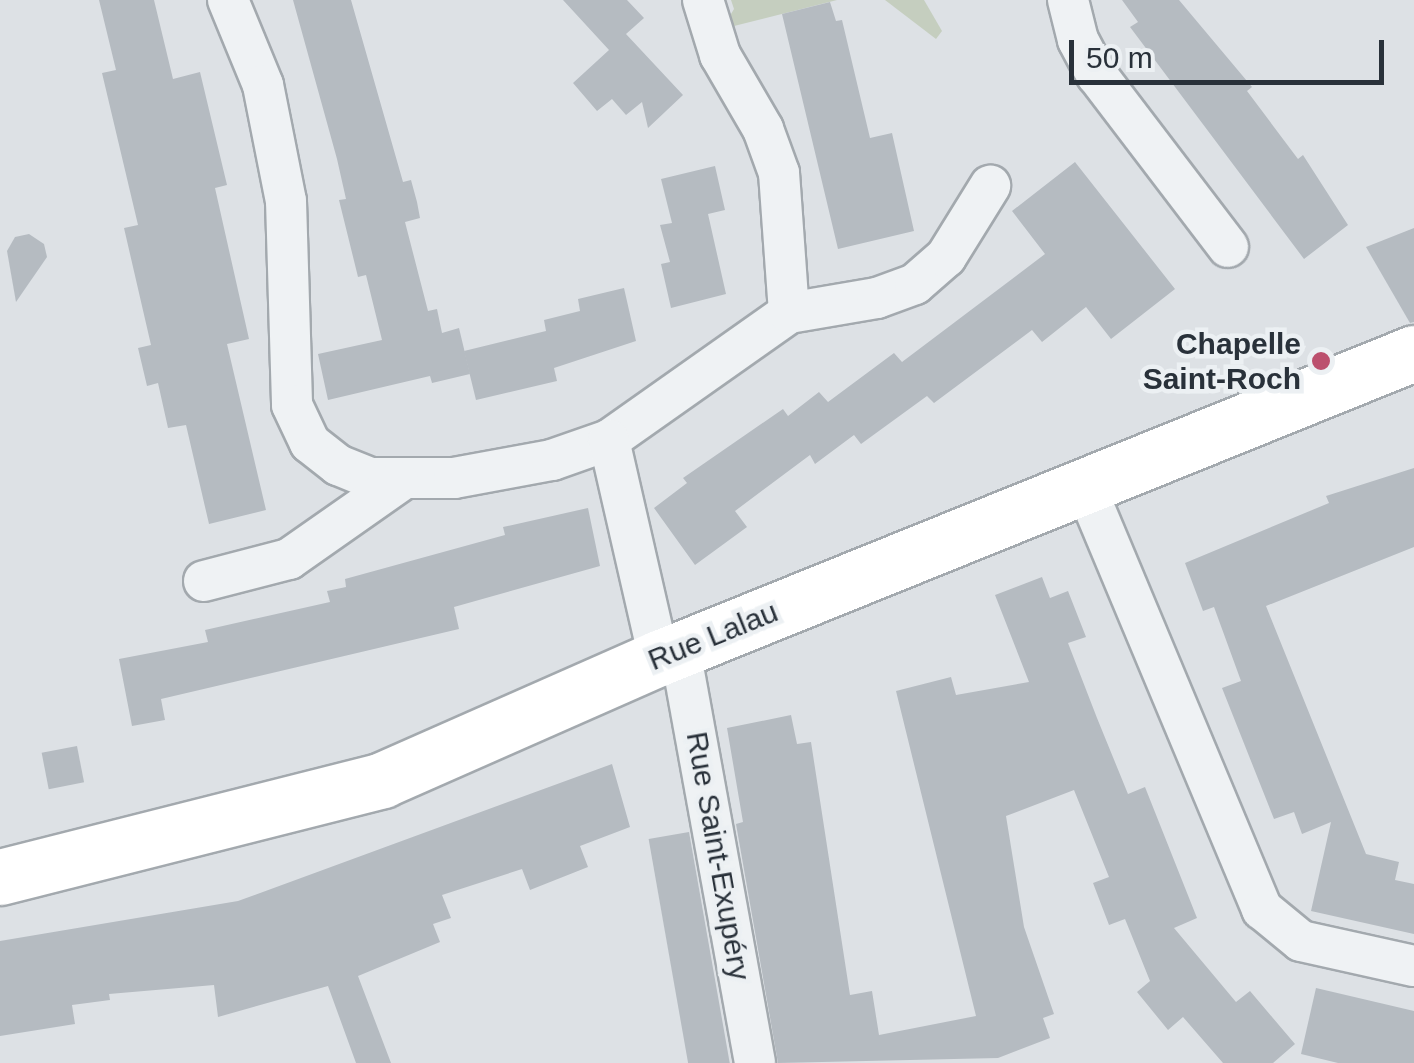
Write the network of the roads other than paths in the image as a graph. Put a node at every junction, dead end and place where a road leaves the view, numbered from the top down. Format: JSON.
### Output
{"nodes":[{"id":1,"x":228,"y":0,"type":"edge"},
{"id":2,"x":703,"y":0,"type":"edge"},
{"id":3,"x":1068,"y":0,"type":"edge"},
{"id":4,"x":990,"y":186,"type":"dead end"},
{"id":5,"x":1228,"y":247,"type":"dead end"},
{"id":6,"x":789,"y":313,"type":"junction"},
{"id":7,"x":1414,"y":353,"type":"edge"},
{"id":8,"x":609,"y":440,"type":"junction"},
{"id":9,"x":399,"y":482,"type":"junction"},
{"id":10,"x":1085,"y":486,"type":"junction"},
{"id":11,"x":204,"y":581,"type":"dead end"},
{"id":12,"x":670,"y":654,"type":"junction"},
{"id":13,"x":0,"y":877,"type":"edge"},
{"id":14,"x":1414,"y":966,"type":"edge"},
{"id":15,"x":755,"y":1063,"type":"edge"}],
"edges":[{"from":1,"to":9,"type":"street"},
{"from":2,"to":6,"type":"street"},
{"from":3,"to":5,"type":"street"},
{"from":4,"to":6,"type":"street"},
{"from":6,"to":8,"type":"street"},
{"from":7,"to":10,"type":"main road","name":"Rue Lalau"},
{"from":8,"to":9,"type":"street"},
{"from":8,"to":12,"type":"street","name":"Rue Saint-Exupéry"},
{"from":9,"to":11,"type":"street"},
{"from":10,"to":12,"type":"main road","name":"Rue Lalau"},
{"from":10,"to":14,"type":"street"},
{"from":12,"to":13,"type":"main road","name":"Rue Lalau"},
{"from":12,"to":15,"type":"street","name":"Rue Saint-Exupéry"}]}
